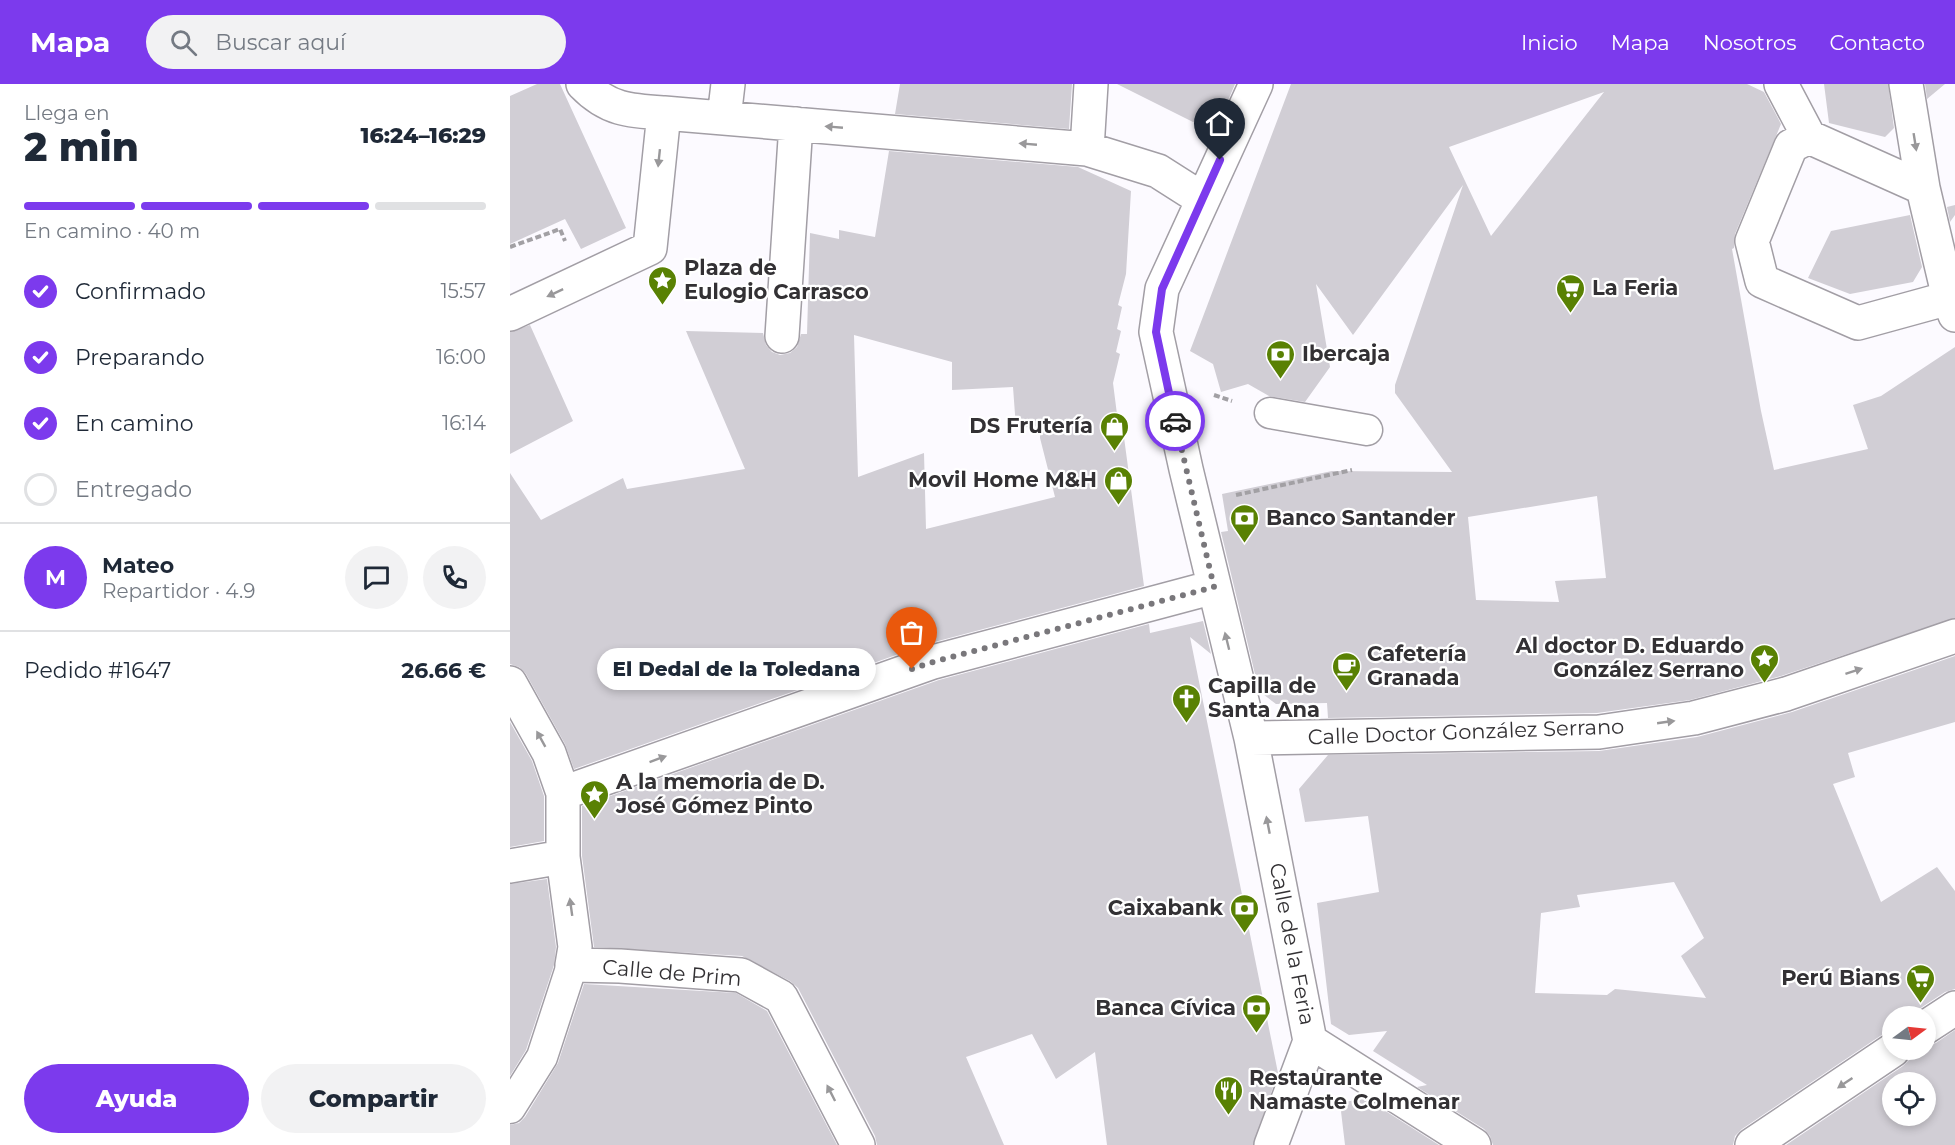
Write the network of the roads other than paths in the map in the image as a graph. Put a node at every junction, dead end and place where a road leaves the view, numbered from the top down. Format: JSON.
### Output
{"nodes":[{"id":1,"x":582,"y":84,"type":"edge"},
{"id":2,"x":728,"y":84,"type":"edge"},
{"id":3,"x":1091,"y":84,"type":"edge"},
{"id":4,"x":1256,"y":84,"type":"edge"},
{"id":5,"x":1781,"y":84,"type":"edge"},
{"id":6,"x":1906,"y":84,"type":"edge"},
{"id":7,"x":664,"y":113,"type":"junction"},
{"id":8,"x":724,"y":118,"type":"junction"},
{"id":9,"x":796,"y":124,"type":"junction"},
{"id":10,"x":1809,"y":137,"type":"junction"},
{"id":11,"x":1087,"y":149,"type":"junction"},
{"id":12,"x":1923,"y":188,"type":"junction"},
{"id":13,"x":1202,"y":199,"type":"junction"},
{"id":14,"x":1952,"y":306,"type":"edge"},
{"id":15,"x":510,"y":314,"type":"edge"},
{"id":16,"x":782,"y":336,"type":"dead end"},
{"id":17,"x":1270,"y":413,"type":"road end"},
{"id":18,"x":1367,"y":430,"type":"road end"},
{"id":19,"x":1214,"y":587,"type":"junction"},
{"id":20,"x":1955,"y":636,"type":"edge"},
{"id":21,"x":510,"y":683,"type":"edge"},
{"id":22,"x":1251,"y":738,"type":"junction"},
{"id":23,"x":563,"y":793,"type":"junction"},
{"id":24,"x":563,"y":857,"type":"junction"},
{"id":25,"x":510,"y":866,"type":"edge"},
{"id":26,"x":572,"y":966,"type":"junction"},
{"id":27,"x":1955,"y":1008,"type":"edge"},
{"id":28,"x":1936,"y":1021,"type":"edge"},
{"id":29,"x":1310,"y":1041,"type":"junction"},
{"id":30,"x":1882,"y":1057,"type":"edge"},
{"id":31,"x":510,"y":1108,"type":"edge"},
{"id":32,"x":858,"y":1145,"type":"edge"},
{"id":33,"x":1271,"y":1145,"type":"edge"},
{"id":34,"x":1474,"y":1145,"type":"edge"},
{"id":35,"x":1752,"y":1145,"type":"edge"}],
"edges":[{"from":1,"to":7,"type":"street"},
{"from":2,"to":8,"type":"street"},
{"from":3,"to":11,"type":"street"},
{"from":4,"to":13,"type":"street","name":"Calle de la Feria"},
{"from":5,"to":10,"type":"street"},
{"from":6,"to":12,"type":"street","one_way":true},
{"from":7,"to":8,"type":"street"},
{"from":7,"to":15,"type":"street","one_way":true},
{"from":8,"to":9,"type":"street"},
{"from":11,"to":9,"type":"street","one_way":true},
{"from":9,"to":16,"type":"street"},
{"from":10,"to":12,"type":"street"},
{"from":10,"to":14,"type":"street"},
{"from":11,"to":13,"type":"street"},
{"from":12,"to":14,"type":"street"},
{"from":13,"to":19,"type":"street","name":"Calle de la Feria"},
{"from":17,"to":18,"type":"street"},
{"from":22,"to":19,"type":"street","name":"Calle de la Feria","one_way":true},
{"from":23,"to":19,"type":"street","one_way":true},
{"from":22,"to":20,"type":"street","name":"Calle Doctor González Serrano","one_way":true},
{"from":23,"to":21,"type":"street","one_way":true},
{"from":29,"to":22,"type":"street","name":"Calle de la Feria","one_way":true},
{"from":23,"to":24,"type":"street"},
{"from":24,"to":25,"type":"street"},
{"from":26,"to":24,"type":"street","one_way":true},
{"from":26,"to":31,"type":"street"},
{"from":32,"to":26,"type":"street","name":"Calle de Prim","one_way":true},
{"from":27,"to":28,"type":"street"},
{"from":29,"to":33,"type":"street","name":"Calle de la Feria"},
{"from":29,"to":34,"type":"street"},
{"from":30,"to":35,"type":"street","one_way":true}]}
